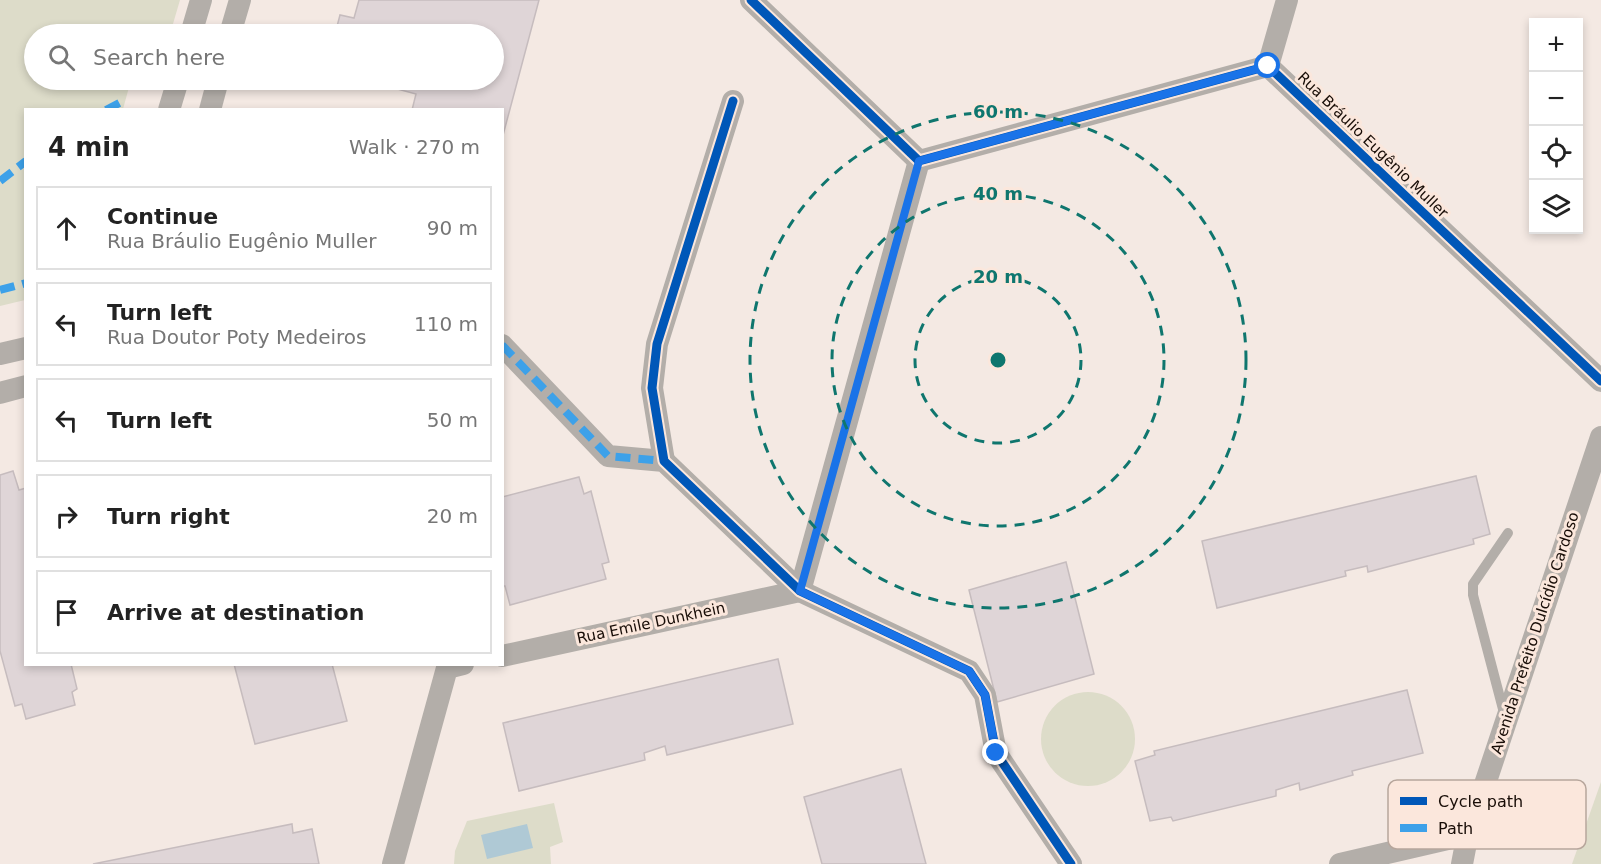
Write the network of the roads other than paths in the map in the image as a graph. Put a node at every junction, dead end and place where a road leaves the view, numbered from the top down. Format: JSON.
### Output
{"nodes":[{"id":1,"x":201,"y":0,"type":"edge"},
{"id":2,"x":240,"y":0,"type":"edge"},
{"id":3,"x":751,"y":0,"type":"edge"},
{"id":4,"x":1287,"y":0,"type":"edge"},
{"id":5,"x":194,"y":24,"type":"edge"},
{"id":6,"x":233,"y":24,"type":"edge"},
{"id":7,"x":1268,"y":66,"type":"junction"},
{"id":8,"x":175,"y":90,"type":"edge"},
{"id":9,"x":215,"y":90,"type":"edge"},
{"id":10,"x":733,"y":101,"type":"dead end"},
{"id":11,"x":170,"y":108,"type":"edge"},
{"id":12,"x":211,"y":108,"type":"edge"},
{"id":13,"x":919,"y":161,"type":"junction"},
{"id":14,"x":504,"y":347,"type":"edge"},
{"id":15,"x":24,"y":348,"type":"edge"},
{"id":16,"x":0,"y":354,"type":"edge"},
{"id":17,"x":1601,"y":381,"type":"edge"},
{"id":18,"x":24,"y":387,"type":"edge"},
{"id":19,"x":0,"y":393,"type":"edge"},
{"id":20,"x":1601,"y":437,"type":"edge"},
{"id":21,"x":664,"y":461,"type":"junction"},
{"id":22,"x":1508,"y":533,"type":"dead end"},
{"id":23,"x":800,"y":591,"type":"junction"},
{"id":24,"x":504,"y":656,"type":"edge"},
{"id":25,"x":451,"y":666,"type":"edge"},
{"id":26,"x":1506,"y":719,"type":"junction"},
{"id":27,"x":1486,"y":780,"type":"edge"},
{"id":28,"x":1405,"y":849,"type":"edge"},
{"id":29,"x":1465,"y":849,"type":"edge"},
{"id":30,"x":393,"y":864,"type":"edge"},
{"id":31,"x":1071,"y":864,"type":"edge"},
{"id":32,"x":1340,"y":864,"type":"edge"},
{"id":33,"x":1462,"y":864,"type":"edge"}],
"edges":[{"from":1,"to":5,"type":"street"},
{"from":2,"to":6,"type":"street"},
{"from":3,"to":13,"type":"street"},
{"from":4,"to":7,"type":"street"},
{"from":7,"to":13,"type":"street"},
{"from":7,"to":17,"type":"street","name":"Rua Bráulio Eugênio Muller"},
{"from":8,"to":11,"type":"street"},
{"from":9,"to":12,"type":"street"},
{"from":10,"to":21,"type":"street"},
{"from":13,"to":23,"type":"street"},
{"from":14,"to":21,"type":"street"},
{"from":15,"to":16,"type":"street"},
{"from":18,"to":19,"type":"street"},
{"from":20,"to":26,"type":"street","name":"Avenida Prefeito Dulcídio Cardoso"},
{"from":21,"to":23,"type":"street"},
{"from":22,"to":26,"type":"lane"},
{"from":23,"to":24,"type":"street","name":"Rua Emile Dunkhein"},
{"from":23,"to":31,"type":"street"},
{"from":25,"to":30,"type":"street"},
{"from":26,"to":27,"type":"street","name":"Avenida Prefeito Dulcídio Cardoso"},
{"from":28,"to":32,"type":"street"},
{"from":29,"to":33,"type":"street","name":"Avenida Prefeito Dulcídio Cardoso"}]}
